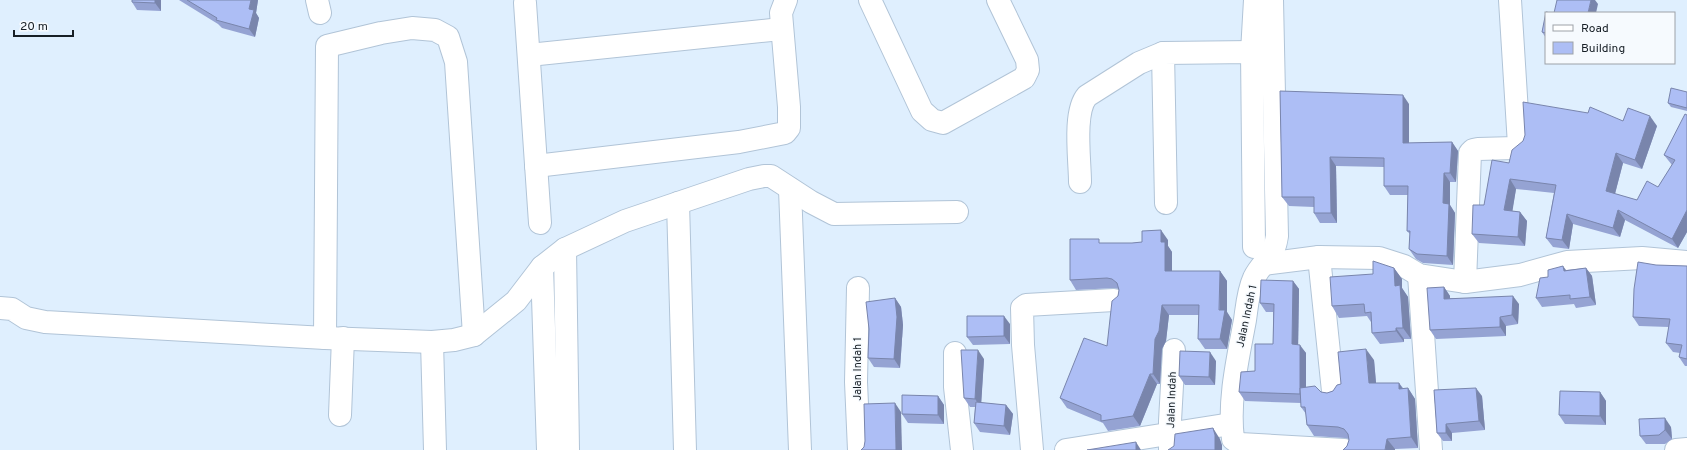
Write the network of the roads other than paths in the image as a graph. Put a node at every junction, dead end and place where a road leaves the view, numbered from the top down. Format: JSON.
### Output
{"nodes":[{"id":1,"x":786,"y":0,"type":"edge"},
{"id":2,"x":870,"y":0,"type":"edge"},
{"id":3,"x":998,"y":0,"type":"edge"},
{"id":4,"x":1254,"y":0,"type":"edge"},
{"id":5,"x":1272,"y":0,"type":"edge"},
{"id":6,"x":1510,"y":0,"type":"edge"},
{"id":7,"x":525,"y":3,"type":"dead end"},
{"id":8,"x":781,"y":29,"type":"junction"},
{"id":9,"x":1163,"y":53,"type":"junction"},
{"id":10,"x":1262,"y":53,"type":"junction"},
{"id":11,"x":529,"y":55,"type":"junction"},
{"id":12,"x":536,"y":166,"type":"junction"},
{"id":13,"x":1080,"y":182,"type":"dead end"},
{"id":14,"x":790,"y":189,"type":"junction"},
{"id":15,"x":678,"y":203,"type":"junction"},
{"id":16,"x":1166,"y":203,"type":"dead end"},
{"id":17,"x":957,"y":212,"type":"dead end"},
{"id":18,"x":540,"y":223,"type":"dead end"},
{"id":19,"x":565,"y":249,"type":"junction"},
{"id":20,"x":1259,"y":256,"type":"junction"},
{"id":21,"x":1319,"y":257,"type":"junction"},
{"id":22,"x":1687,"y":262,"type":"edge"},
{"id":23,"x":542,"y":267,"type":"junction"},
{"id":24,"x":1419,"y":275,"type":"junction"},
{"id":25,"x":1465,"y":282,"type":"junction"},
{"id":26,"x":858,"y":288,"type":"dead end"},
{"id":27,"x":1114,"y":300,"type":"edge"},
{"id":28,"x":0,"y":308,"type":"edge"},
{"id":29,"x":474,"y":335,"type":"junction"},
{"id":30,"x":334,"y":338,"type":"junction"},
{"id":31,"x":432,"y":342,"type":"junction"},
{"id":32,"x":1174,"y":350,"type":"dead end"},
{"id":33,"x":955,"y":353,"type":"dead end"},
{"id":34,"x":1333,"y":391,"type":"edge"},
{"id":35,"x":340,"y":415,"type":"dead end"},
{"id":36,"x":1231,"y":424,"type":"junction"},
{"id":37,"x":1170,"y":442,"type":"edge"},
{"id":38,"x":1286,"y":449,"type":"edge"},
{"id":39,"x":1687,"y":449,"type":"edge"},
{"id":40,"x":435,"y":450,"type":"edge"},
{"id":41,"x":548,"y":450,"type":"edge"},
{"id":42,"x":568,"y":450,"type":"edge"},
{"id":43,"x":685,"y":450,"type":"edge"},
{"id":44,"x":800,"y":450,"type":"edge"},
{"id":45,"x":859,"y":450,"type":"edge"},
{"id":46,"x":962,"y":450,"type":"edge"},
{"id":47,"x":1032,"y":450,"type":"edge"},
{"id":48,"x":1066,"y":450,"type":"edge"},
{"id":49,"x":1344,"y":450,"type":"edge"},
{"id":50,"x":1431,"y":450,"type":"edge"},
{"id":51,"x":1676,"y":450,"type":"edge"}],
"edges":[{"from":1,"to":8,"type":"street"},
{"from":2,"to":3,"type":"street"},
{"from":4,"to":10,"type":"street"},
{"from":5,"to":10,"type":"street","name":"Jalan Indah 1"},
{"from":6,"to":25,"type":"street"},
{"from":7,"to":11,"type":"street"},
{"from":8,"to":11,"type":"street"},
{"from":8,"to":12,"type":"street"},
{"from":9,"to":10,"type":"street"},
{"from":9,"to":13,"type":"street"},
{"from":9,"to":16,"type":"street"},
{"from":10,"to":20,"type":"street","name":"Jalan Indah 1"},
{"from":11,"to":12,"type":"street"},
{"from":12,"to":18,"type":"street"},
{"from":14,"to":15,"type":"street"},
{"from":14,"to":17,"type":"street"},
{"from":14,"to":44,"type":"street"},
{"from":15,"to":19,"type":"street"},
{"from":15,"to":43,"type":"street"},
{"from":19,"to":23,"type":"street"},
{"from":19,"to":42,"type":"street"},
{"from":20,"to":21,"type":"street"},
{"from":20,"to":36,"type":"street","name":"Jalan Indah 1"},
{"from":21,"to":24,"type":"street"},
{"from":21,"to":34,"type":"street"},
{"from":22,"to":25,"type":"street"},
{"from":23,"to":29,"type":"street"},
{"from":23,"to":41,"type":"street"},
{"from":24,"to":25,"type":"street"},
{"from":24,"to":50,"type":"street"},
{"from":26,"to":45,"type":"street","name":"Jalan Indah 1"},
{"from":27,"to":47,"type":"street"},
{"from":28,"to":30,"type":"street"},
{"from":29,"to":30,"type":"street"},
{"from":29,"to":31,"type":"street"},
{"from":30,"to":31,"type":"street"},
{"from":30,"to":35,"type":"street"},
{"from":31,"to":40,"type":"street"},
{"from":32,"to":37,"type":"street","name":"Jalan Indah"},
{"from":33,"to":46,"type":"street"},
{"from":36,"to":37,"type":"street"},
{"from":36,"to":38,"type":"street"},
{"from":37,"to":48,"type":"street"},
{"from":38,"to":49,"type":"street"},
{"from":39,"to":51,"type":"street"}]}
